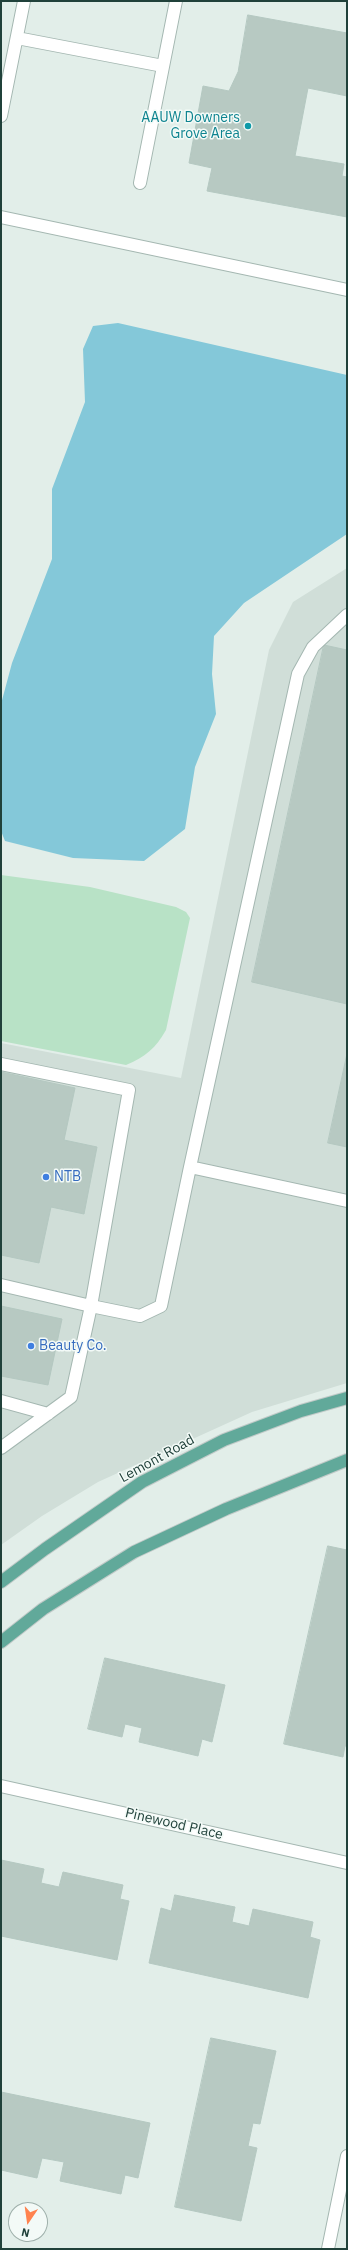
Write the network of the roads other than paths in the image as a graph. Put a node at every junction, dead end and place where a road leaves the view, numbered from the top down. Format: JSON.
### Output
{"nodes":[{"id":1,"x":24,"y":1,"type":"edge"},
{"id":2,"x":176,"y":1,"type":"edge"},
{"id":3,"x":17,"y":38,"type":"junction"},
{"id":4,"x":163,"y":66,"type":"junction"},
{"id":5,"x":1,"y":116,"type":"edge"},
{"id":6,"x":140,"y":183,"type":"dead end"},
{"id":7,"x":1,"y":217,"type":"edge"},
{"id":8,"x":347,"y":290,"type":"edge"},
{"id":9,"x":347,"y":615,"type":"edge"},
{"id":10,"x":1,"y":1064,"type":"edge"},
{"id":11,"x":190,"y":1167,"type":"junction"},
{"id":12,"x":347,"y":1201,"type":"edge"},
{"id":13,"x":1,"y":1285,"type":"edge"},
{"id":14,"x":91,"y":1306,"type":"junction"},
{"id":15,"x":347,"y":1398,"type":"edge"},
{"id":16,"x":1,"y":1401,"type":"edge"},
{"id":17,"x":48,"y":1414,"type":"junction"},
{"id":18,"x":1,"y":1448,"type":"edge"},
{"id":19,"x":347,"y":1460,"type":"edge"},
{"id":20,"x":1,"y":1582,"type":"edge"},
{"id":21,"x":1,"y":1642,"type":"edge"},
{"id":22,"x":1,"y":1786,"type":"edge"},
{"id":23,"x":347,"y":1863,"type":"edge"},
{"id":24,"x":347,"y":2156,"type":"edge"},
{"id":25,"x":328,"y":2249,"type":"edge"}],
"edges":[{"from":1,"to":3,"type":"street"},
{"from":2,"to":4,"type":"street"},
{"from":3,"to":4,"type":"street"},
{"from":3,"to":5,"type":"street"},
{"from":4,"to":6,"type":"street"},
{"from":7,"to":8,"type":"street"},
{"from":9,"to":11,"type":"street"},
{"from":10,"to":14,"type":"street"},
{"from":11,"to":12,"type":"street"},
{"from":11,"to":14,"type":"street"},
{"from":13,"to":14,"type":"street"},
{"from":14,"to":17,"type":"street"},
{"from":15,"to":20,"type":"main road","name":"Lemont Road"},
{"from":16,"to":17,"type":"street"},
{"from":17,"to":18,"type":"street"},
{"from":19,"to":21,"type":"main road"},
{"from":22,"to":23,"type":"street","name":"Pinewood Place"},
{"from":24,"to":25,"type":"street"}]}
